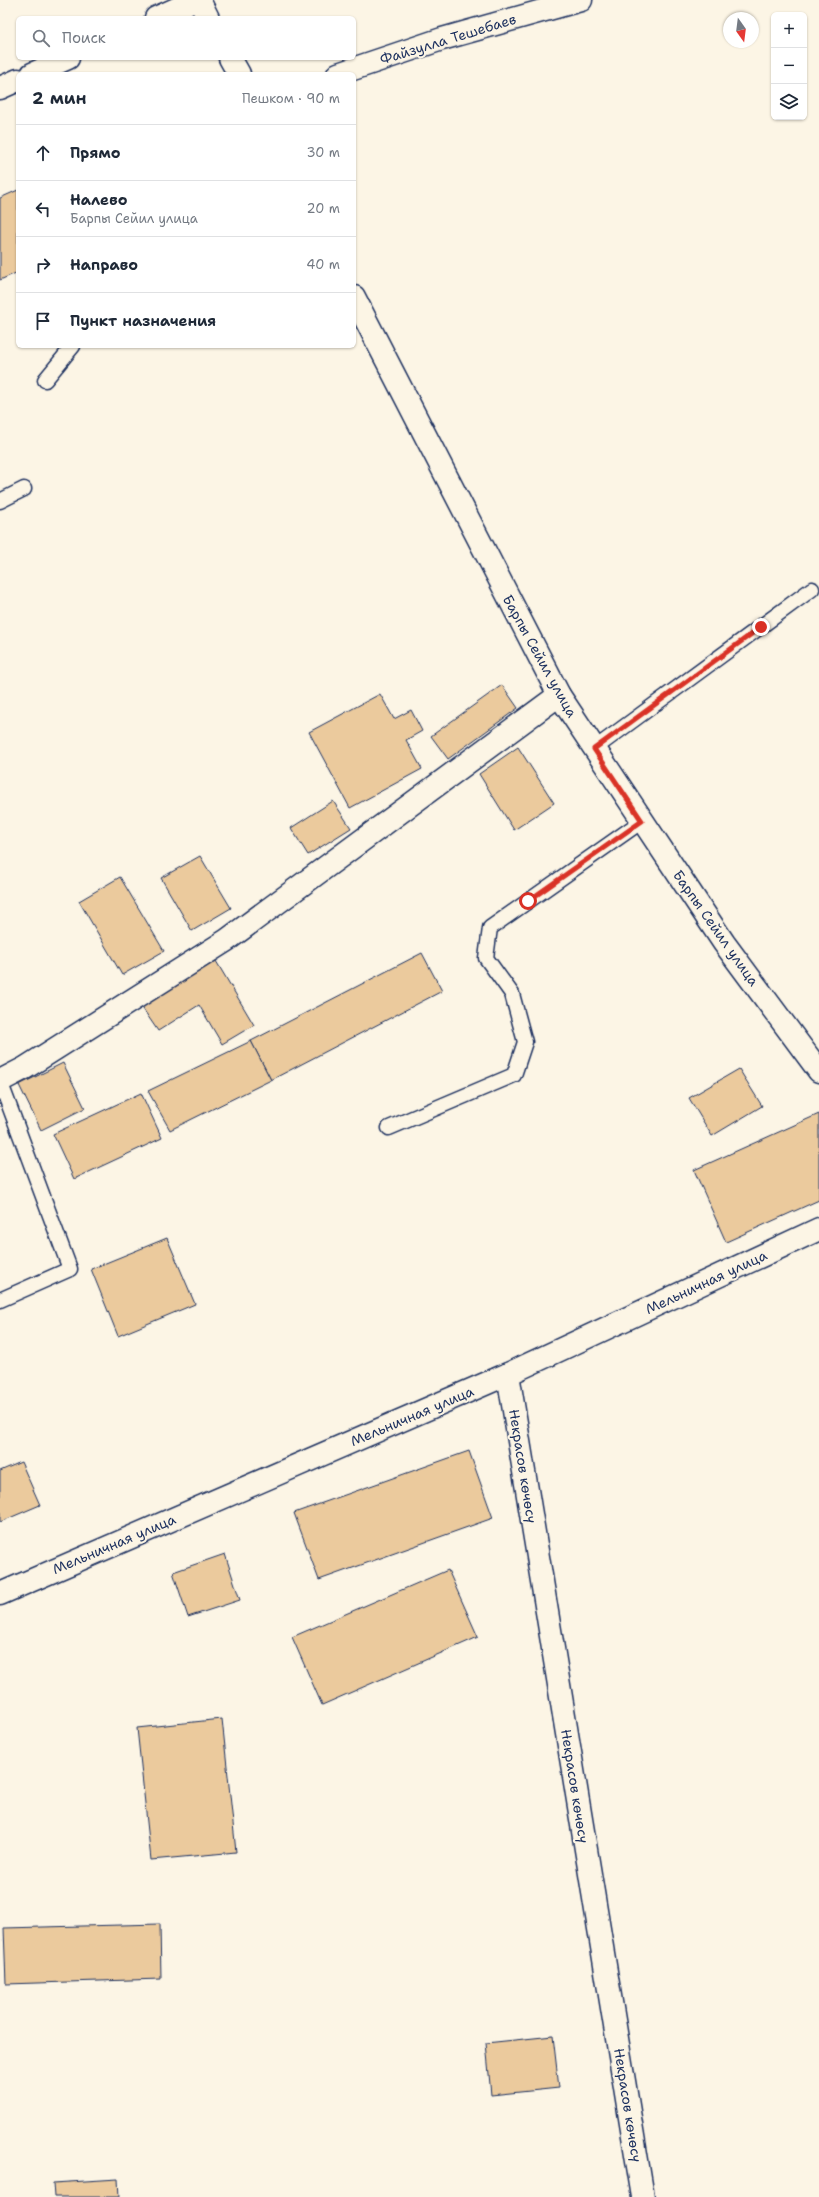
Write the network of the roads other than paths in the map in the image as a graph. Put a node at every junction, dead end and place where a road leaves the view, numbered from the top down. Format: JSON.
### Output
{"nodes":[{"id":1,"x":197,"y":0,"type":"edge"},
{"id":2,"x":581,"y":0,"type":"edge"},
{"id":3,"x":161,"y":16,"type":"edge"},
{"id":4,"x":207,"y":16,"type":"edge"},
{"id":5,"x":64,"y":60,"type":"edge"},
{"id":6,"x":231,"y":60,"type":"edge"},
{"id":7,"x":36,"y":72,"type":"edge"},
{"id":8,"x":238,"y":72,"type":"edge"},
{"id":9,"x":344,"y":72,"type":"edge"},
{"id":10,"x":16,"y":81,"type":"edge"},
{"id":11,"x":0,"y":88,"type":"edge"},
{"id":12,"x":356,"y":301,"type":"edge"},
{"id":13,"x":72,"y":348,"type":"edge"},
{"id":14,"x":45,"y":380,"type":"dead end"},
{"id":15,"x":24,"y":489,"type":"dead end"},
{"id":16,"x":0,"y":501,"type":"edge"},
{"id":17,"x":812,"y":589,"type":"dead end"},
{"id":18,"x":559,"y":695,"type":"junction"},
{"id":19,"x":594,"y":749,"type":"junction"},
{"id":20,"x":642,"y":821,"type":"junction"},
{"id":21,"x":819,"y":1071,"type":"edge"},
{"id":22,"x":0,"y":1081,"type":"edge"},
{"id":23,"x":389,"y":1128,"type":"dead end"},
{"id":24,"x":819,"y":1229,"type":"edge"},
{"id":25,"x":0,"y":1300,"type":"edge"},
{"id":26,"x":508,"y":1374,"type":"junction"},
{"id":27,"x":0,"y":1594,"type":"edge"},
{"id":28,"x":643,"y":2197,"type":"edge"}],
"edges":[{"from":1,"to":3,"type":"street"},
{"from":1,"to":4,"type":"street"},
{"from":2,"to":9,"type":"street","name":"Файзулла Тешебаев"},
{"from":5,"to":7,"type":"street"},
{"from":6,"to":8,"type":"street"},
{"from":10,"to":11,"type":"street"},
{"from":12,"to":18,"type":"street","name":"Барпы Сейил улица"},
{"from":13,"to":14,"type":"lane"},
{"from":15,"to":16,"type":"lane"},
{"from":17,"to":19,"type":"lane"},
{"from":18,"to":19,"type":"street","name":"Барпы Сейил улица"},
{"from":18,"to":22,"type":"street"},
{"from":19,"to":20,"type":"street","name":"Барпы Сейил улица"},
{"from":20,"to":21,"type":"street","name":"Барпы Сейил улица"},
{"from":20,"to":23,"type":"lane"},
{"from":22,"to":25,"type":"lane"},
{"from":24,"to":26,"type":"street","name":"Мельничная улица"},
{"from":26,"to":27,"type":"street","name":"Мельничная улица"},
{"from":26,"to":28,"type":"street","name":"Некрасов көчөсү"}]}
